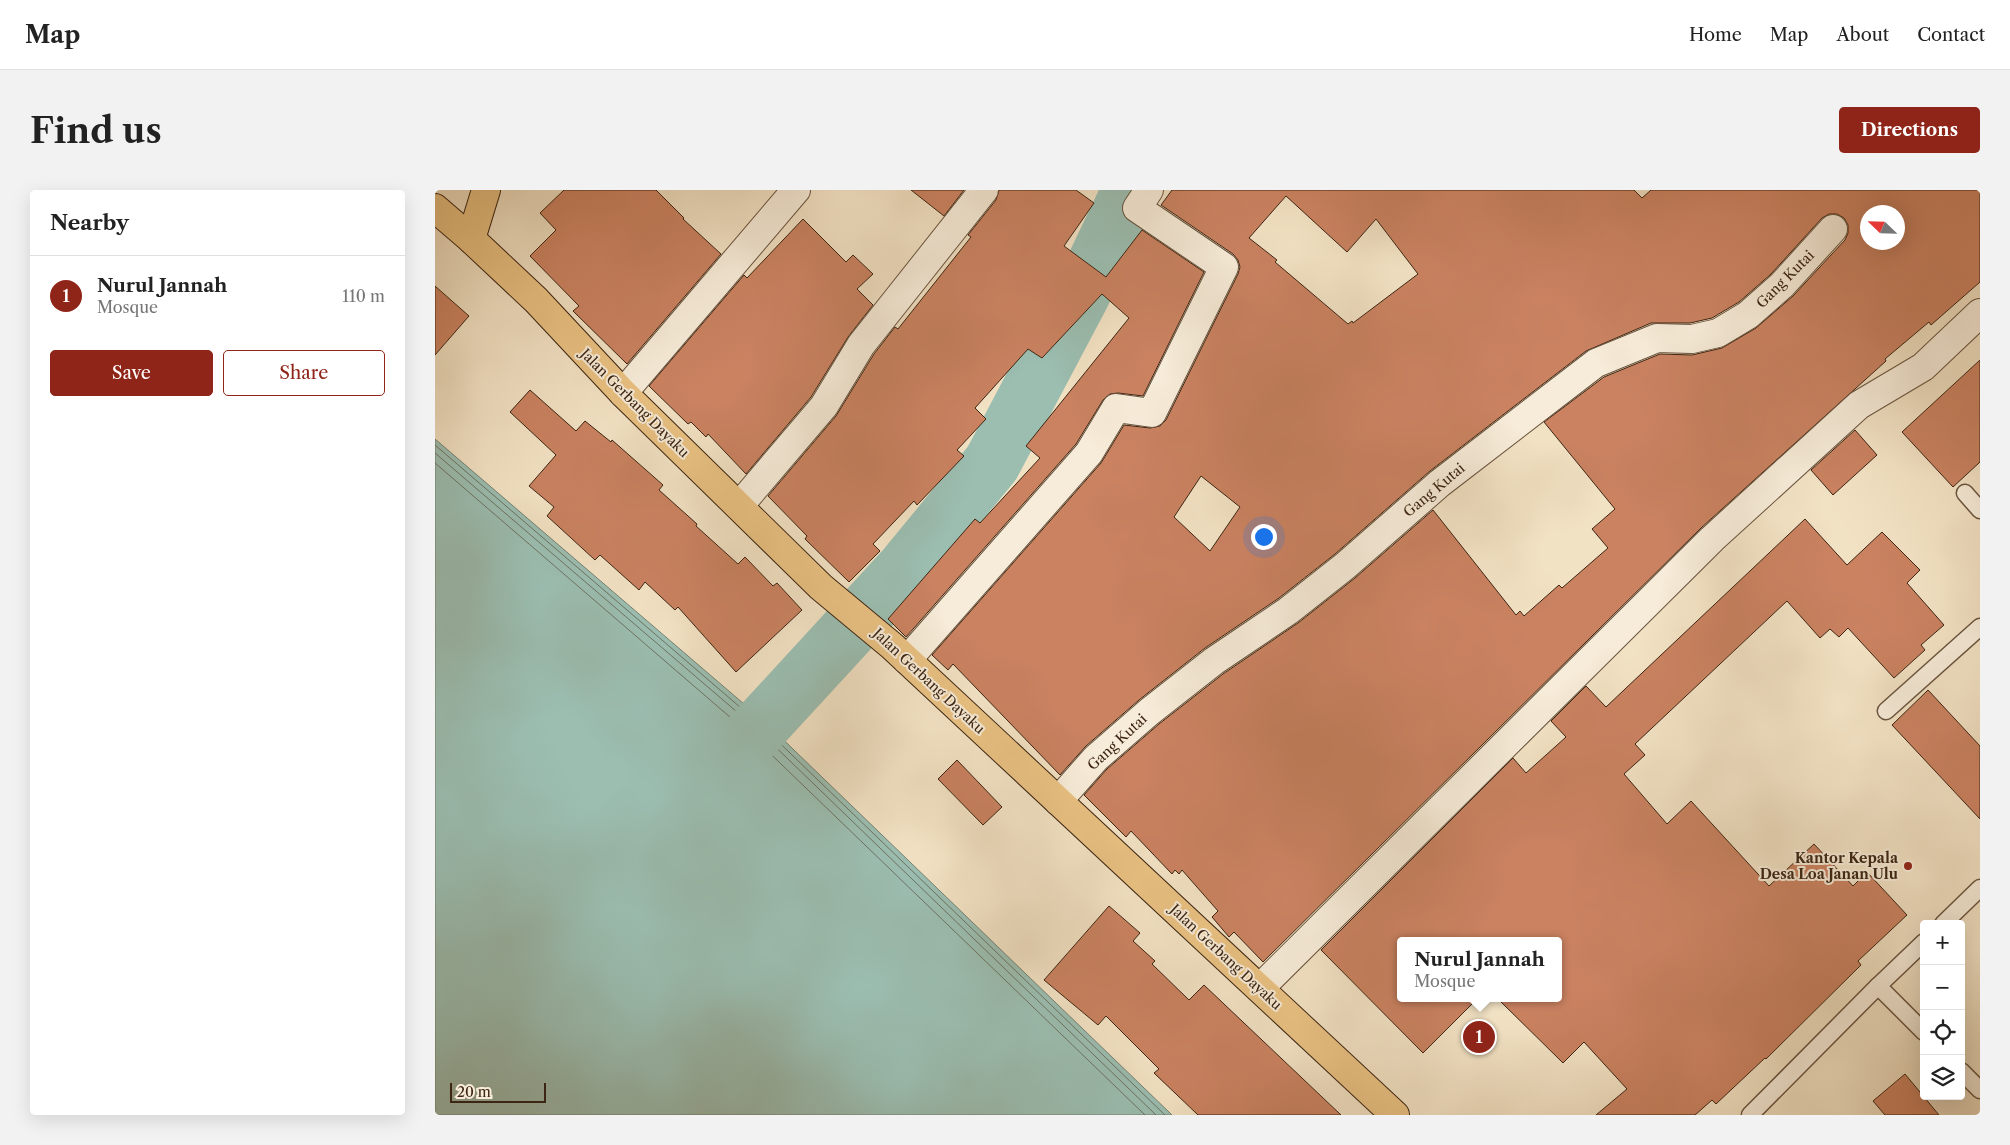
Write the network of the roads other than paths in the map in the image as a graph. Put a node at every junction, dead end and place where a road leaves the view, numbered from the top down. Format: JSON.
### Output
{"nodes":[{"id":1,"x":486,"y":190,"type":"edge"},
{"id":2,"x":796,"y":190,"type":"edge"},
{"id":3,"x":984,"y":190,"type":"edge"},
{"id":4,"x":1149,"y":190,"type":"edge"},
{"id":5,"x":435,"y":208,"type":"edge"},
{"id":6,"x":1833,"y":229,"type":"dead end"},
{"id":7,"x":471,"y":239,"type":"junction"},
{"id":8,"x":1980,"y":313,"type":"edge"},
{"id":9,"x":623,"y":393,"type":"junction"},
{"id":10,"x":1965,"y":493,"type":"dead end"},
{"id":11,"x":739,"y":506,"type":"junction"},
{"id":12,"x":1980,"y":510,"type":"edge"},
{"id":13,"x":1980,"y":627,"type":"edge"},
{"id":14,"x":900,"y":653,"type":"junction"},
{"id":15,"x":1885,"y":711,"type":"dead end"},
{"id":16,"x":1058,"y":801,"type":"junction"},
{"id":17,"x":1980,"y":888,"type":"edge"},
{"id":18,"x":1947,"y":920,"type":"edge"},
{"id":19,"x":1920,"y":946,"type":"edge"},
{"id":20,"x":1878,"y":986,"type":"junction"},
{"id":21,"x":1260,"y":988,"type":"junction"},
{"id":22,"x":1920,"y":1028,"type":"edge"},
{"id":23,"x":1965,"y":1075,"type":"edge"},
{"id":24,"x":1980,"y":1090,"type":"edge"},
{"id":25,"x":1395,"y":1115,"type":"edge"},
{"id":26,"x":1750,"y":1115,"type":"edge"}],
"edges":[{"from":1,"to":7,"type":"highway"},
{"from":2,"to":9,"type":"street"},
{"from":3,"to":11,"type":"street"},
{"from":4,"to":14,"type":"street"},
{"from":5,"to":7,"type":"highway","name":"Jalan Gerbang Dayaku"},
{"from":6,"to":16,"type":"street","name":"Gang Kutai"},
{"from":7,"to":9,"type":"highway","name":"Jalan Gerbang Dayaku"},
{"from":8,"to":21,"type":"street"},
{"from":9,"to":11,"type":"highway","name":"Jalan Gerbang Dayaku"},
{"from":10,"to":12,"type":"lane"},
{"from":11,"to":14,"type":"highway","name":"Jalan Gerbang Dayaku"},
{"from":13,"to":15,"type":"lane"},
{"from":14,"to":16,"type":"highway","name":"Jalan Gerbang Dayaku"},
{"from":16,"to":21,"type":"highway","name":"Jalan Gerbang Dayaku"},
{"from":17,"to":18,"type":"lane"},
{"from":19,"to":20,"type":"lane"},
{"from":20,"to":22,"type":"lane"},
{"from":20,"to":26,"type":"lane"},
{"from":21,"to":25,"type":"highway","name":"Jalan Gerbang Dayaku"},
{"from":23,"to":24,"type":"lane"}]}
